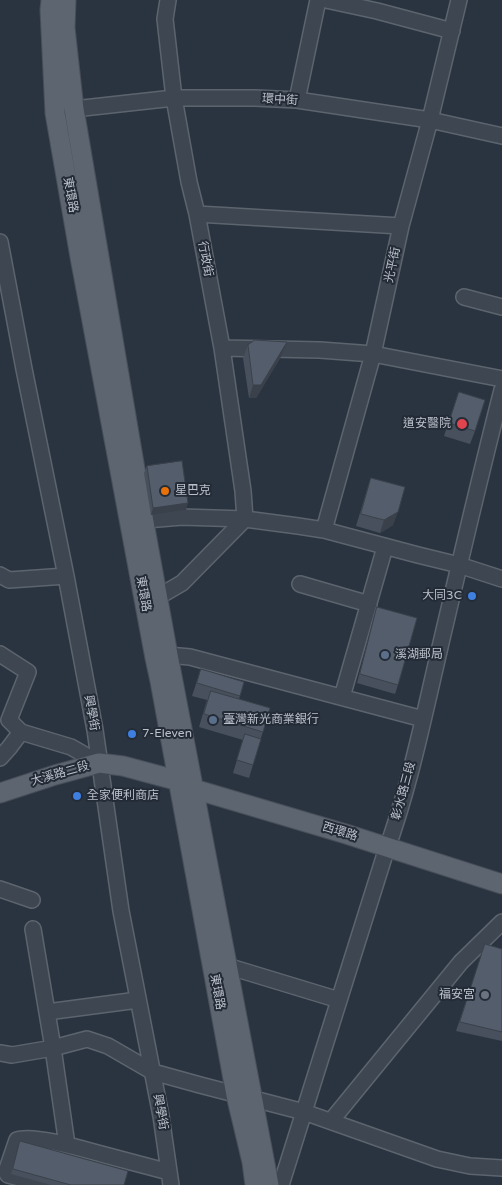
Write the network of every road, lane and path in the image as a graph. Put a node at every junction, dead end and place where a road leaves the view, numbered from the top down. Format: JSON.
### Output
{"nodes":[{"id":1,"x":51,"y":0,"type":"edge"},
{"id":2,"x":66,"y":0,"type":"edge"},
{"id":3,"x":168,"y":0,"type":"edge"},
{"id":4,"x":318,"y":0,"type":"edge"},
{"id":5,"x":326,"y":0,"type":"edge"},
{"id":6,"x":459,"y":0,"type":"edge"},
{"id":7,"x":452,"y":31,"type":"junction"},
{"id":8,"x":174,"y":98,"type":"junction"},
{"id":9,"x":297,"y":100,"type":"junction"},
{"id":10,"x":65,"y":111,"type":"junction"},
{"id":11,"x":430,"y":120,"type":"junction"},
{"id":12,"x":502,"y":136,"type":"edge"},
{"id":13,"x":197,"y":214,"type":"junction"},
{"id":14,"x":401,"y":226,"type":"junction"},
{"id":15,"x":0,"y":242,"type":"edge"},
{"id":16,"x":464,"y":297,"type":"dead end"},
{"id":17,"x":502,"y":307,"type":"edge"},
{"id":18,"x":222,"y":348,"type":"junction"},
{"id":19,"x":374,"y":354,"type":"junction"},
{"id":20,"x":502,"y":379,"type":"edge"},
{"id":21,"x":502,"y":390,"type":"edge"},
{"id":22,"x":245,"y":519,"type":"junction"},
{"id":23,"x":137,"y":520,"type":"junction"},
{"id":24,"x":324,"y":530,"type":"junction"},
{"id":25,"x":385,"y":547,"type":"junction"},
{"id":26,"x":459,"y":565,"type":"junction"},
{"id":27,"x":0,"y":575,"type":"edge"},
{"id":28,"x":66,"y":576,"type":"junction"},
{"id":29,"x":502,"y":579,"type":"edge"},
{"id":30,"x":300,"y":584,"type":"dead end"},
{"id":31,"x":158,"y":597,"type":"junction"},
{"id":32,"x":369,"y":604,"type":"junction"},
{"id":33,"x":0,"y":654,"type":"edge"},
{"id":34,"x":162,"y":656,"type":"junction"},
{"id":35,"x":342,"y":697,"type":"junction"},
{"id":36,"x":424,"y":719,"type":"junction"},
{"id":37,"x":20,"y":732,"type":"junction"},
{"id":38,"x":0,"y":758,"type":"edge"},
{"id":39,"x":99,"y":763,"type":"junction"},
{"id":40,"x":188,"y":783,"type":"junction"},
{"id":41,"x":0,"y":793,"type":"edge"},
{"id":42,"x":389,"y":842,"type":"junction"},
{"id":43,"x":502,"y":874,"type":"edge"},
{"id":44,"x":502,"y":884,"type":"edge"},
{"id":45,"x":0,"y":889,"type":"edge"},
{"id":46,"x":32,"y":900,"type":"dead end"},
{"id":47,"x":502,"y":922,"type":"edge"},
{"id":48,"x":33,"y":929,"type":"dead end"},
{"id":49,"x":228,"y":966,"type":"junction"},
{"id":50,"x":138,"y":1000,"type":"junction"},
{"id":51,"x":339,"y":1000,"type":"junction"},
{"id":52,"x":47,"y":1012,"type":"junction"},
{"id":53,"x":54,"y":1048,"type":"junction"},
{"id":54,"x":0,"y":1053,"type":"edge"},
{"id":55,"x":153,"y":1072,"type":"junction"},
{"id":56,"x":244,"y":1097,"type":"junction"},
{"id":57,"x":304,"y":1112,"type":"junction"},
{"id":58,"x":331,"y":1121,"type":"junction"},
{"id":59,"x":67,"y":1145,"type":"junction"},
{"id":60,"x":502,"y":1168,"type":"edge"},
{"id":61,"x":170,"y":1179,"type":"edge"},
{"id":62,"x":46,"y":1185,"type":"edge"},
{"id":63,"x":255,"y":1185,"type":"edge"},
{"id":64,"x":279,"y":1185,"type":"edge"}],
"edges":[{"from":1,"to":10,"type":"main road","name":"東環路"},
{"from":2,"to":10,"type":"main road","name":"東環路"},
{"from":3,"to":8,"type":"street","name":"行政街"},
{"from":4,"to":9,"type":"street"},
{"from":5,"to":7,"type":"street"},
{"from":6,"to":7,"type":"street","name":"光平街"},
{"from":7,"to":11,"type":"street","name":"光平街"},
{"from":8,"to":9,"type":"street","name":"環中街"},
{"from":8,"to":10,"type":"street","name":"環中街"},
{"from":8,"to":13,"type":"street","name":"行政街"},
{"from":9,"to":11,"type":"street","name":"環中街"},
{"from":10,"to":23,"type":"main road","name":"東環路"},
{"from":11,"to":12,"type":"street","name":"環中街"},
{"from":11,"to":14,"type":"street","name":"光平街"},
{"from":13,"to":14,"type":"street"},
{"from":13,"to":18,"type":"street","name":"行政街"},
{"from":14,"to":19,"type":"street","name":"光平街"},
{"from":15,"to":28,"type":"street","name":"興學街"},
{"from":16,"to":17,"type":"street"},
{"from":18,"to":19,"type":"street"},
{"from":18,"to":22,"type":"street","name":"行政街"},
{"from":19,"to":20,"type":"street"},
{"from":19,"to":24,"type":"street","name":"光平街"},
{"from":21,"to":26,"type":"street","name":"彰水路三段"},
{"from":22,"to":23,"type":"street"},
{"from":22,"to":24,"type":"street"},
{"from":22,"to":31,"type":"street"},
{"from":23,"to":31,"type":"main road","name":"東環路"},
{"from":23,"to":34,"type":"main road","name":"東環路"},
{"from":24,"to":25,"type":"street"},
{"from":25,"to":26,"type":"street"},
{"from":25,"to":32,"type":"street"},
{"from":26,"to":29,"type":"street"},
{"from":26,"to":36,"type":"street","name":"彰水路三段"},
{"from":27,"to":28,"type":"street"},
{"from":28,"to":39,"type":"street","name":"興學街"},
{"from":30,"to":32,"type":"street"},
{"from":31,"to":34,"type":"main road","name":"東環路"},
{"from":32,"to":35,"type":"street"},
{"from":33,"to":37,"type":"street"},
{"from":34,"to":35,"type":"street"},
{"from":34,"to":40,"type":"main road","name":"東環路"},
{"from":35,"to":36,"type":"street"},
{"from":36,"to":42,"type":"street","name":"彰水路三段"},
{"from":37,"to":38,"type":"street"},
{"from":37,"to":39,"type":"street"},
{"from":39,"to":40,"type":"main road","name":"大溪路二段"},
{"from":39,"to":41,"type":"main road","name":"大溪路二段"},
{"from":39,"to":50,"type":"street","name":"興學街"},
{"from":40,"to":42,"type":"main road","name":"西環路"},
{"from":40,"to":49,"type":"main road","name":"東環路"},
{"from":40,"to":56,"type":"main road","name":"東環路"},
{"from":42,"to":43,"type":"main road","name":"西環路"},
{"from":42,"to":44,"type":"main road","name":"西環路"},
{"from":42,"to":51,"type":"street","name":"彰水路三段"},
{"from":45,"to":46,"type":"street"},
{"from":47,"to":58,"type":"street"},
{"from":48,"to":52,"type":"street"},
{"from":49,"to":51,"type":"street"},
{"from":49,"to":56,"type":"main road","name":"東環路"},
{"from":50,"to":52,"type":"street"},
{"from":50,"to":55,"type":"street","name":"興學街"},
{"from":51,"to":57,"type":"street","name":"彰水路三段"},
{"from":52,"to":53,"type":"street"},
{"from":53,"to":54,"type":"street"},
{"from":53,"to":55,"type":"street"},
{"from":53,"to":59,"type":"street"},
{"from":55,"to":56,"type":"street"},
{"from":55,"to":61,"type":"street","name":"興學街"},
{"from":56,"to":57,"type":"street"},
{"from":56,"to":63,"type":"main road","name":"東環路"},
{"from":56,"to":64,"type":"main road","name":"東環路"},
{"from":57,"to":58,"type":"street"},
{"from":57,"to":64,"type":"street","name":"彰水路三段"},
{"from":58,"to":60,"type":"street"},
{"from":59,"to":61,"type":"street"},
{"from":59,"to":62,"type":"street"}]}
